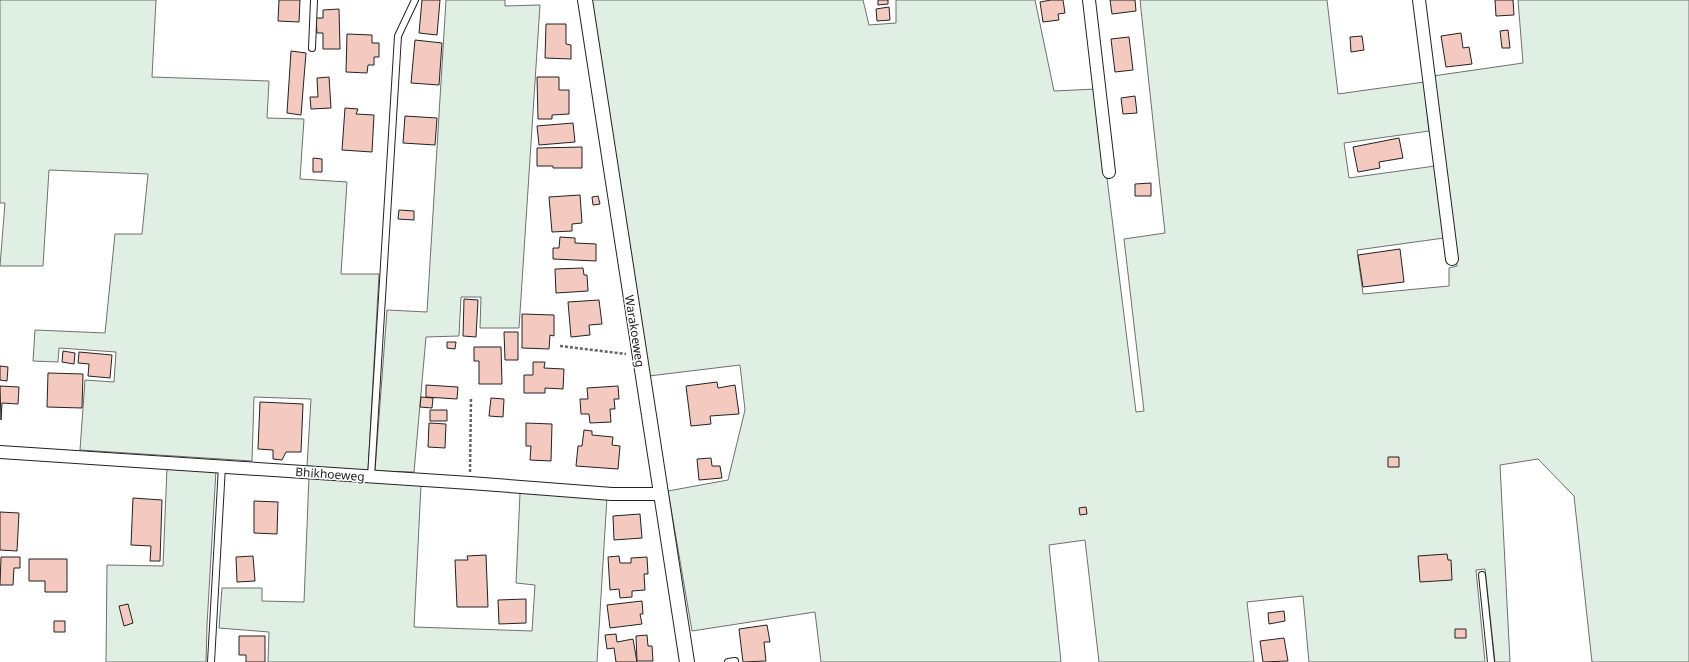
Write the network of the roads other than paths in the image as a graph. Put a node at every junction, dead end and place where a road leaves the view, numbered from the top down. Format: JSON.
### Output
{"nodes":[{"id":1,"x":314,"y":0,"type":"edge"},
{"id":2,"x":415,"y":0,"type":"edge"},
{"id":3,"x":585,"y":0,"type":"edge"},
{"id":4,"x":1089,"y":0,"type":"edge"},
{"id":5,"x":1419,"y":0,"type":"edge"},
{"id":6,"x":312,"y":48,"type":"dead end"},
{"id":7,"x":1109,"y":172,"type":"dead end"},
{"id":8,"x":1452,"y":260,"type":"dead end"},
{"id":9,"x":0,"y":452,"type":"edge"},
{"id":10,"x":222,"y":466,"type":"junction"},
{"id":11,"x":371,"y":476,"type":"junction"},
{"id":12,"x":660,"y":494,"type":"junction"},
{"id":13,"x":1482,"y":575,"type":"dead end"},
{"id":14,"x":735,"y":661,"type":"edge"},
{"id":15,"x":211,"y":662,"type":"edge"},
{"id":16,"x":687,"y":662,"type":"edge"},
{"id":17,"x":728,"y":662,"type":"edge"},
{"id":18,"x":1491,"y":662,"type":"edge"}],
"edges":[{"from":1,"to":6,"type":"lane"},
{"from":2,"to":11,"type":"lane"},
{"from":3,"to":12,"type":"street","name":"Warakoeweg"},
{"from":4,"to":7,"type":"street"},
{"from":5,"to":8,"type":"street"},
{"from":9,"to":10,"type":"street","name":"Bhikhoeweg"},
{"from":10,"to":11,"type":"street","name":"Bhikhoeweg"},
{"from":10,"to":15,"type":"lane"},
{"from":11,"to":12,"type":"street","name":"Bhikhoeweg"},
{"from":12,"to":16,"type":"street","name":"Warakoeweg"},
{"from":13,"to":18,"type":"lane"},
{"from":14,"to":17,"type":"lane"}]}
